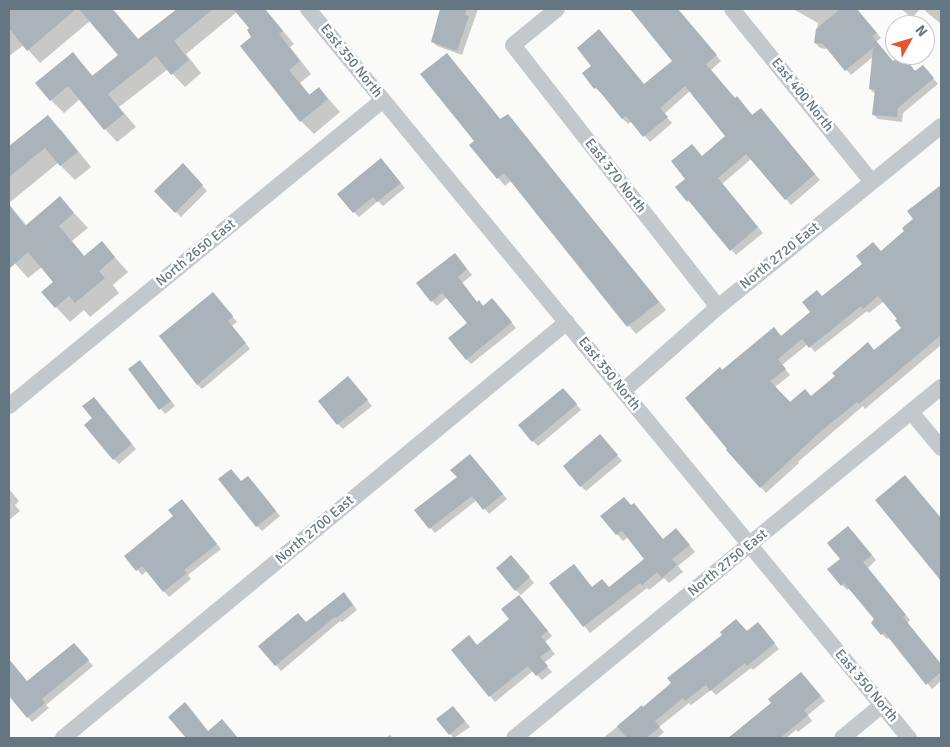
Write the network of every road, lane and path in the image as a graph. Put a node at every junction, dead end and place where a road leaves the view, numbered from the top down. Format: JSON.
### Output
{"nodes":[{"id":1,"x":308,"y":9,"type":"edge"},
{"id":2,"x":557,"y":9,"type":"edge"},
{"id":3,"x":732,"y":9,"type":"edge"},
{"id":4,"x":383,"y":100,"type":"junction"},
{"id":5,"x":941,"y":126,"type":"edge"},
{"id":6,"x":872,"y":182,"type":"junction"},
{"id":7,"x":718,"y":307,"type":"junction"},
{"id":8,"x":567,"y":322,"type":"junction"},
{"id":9,"x":941,"y":387,"type":"edge"},
{"id":10,"x":623,"y":391,"type":"junction"},
{"id":11,"x":9,"y":406,"type":"edge"},
{"id":12,"x":911,"y":412,"type":"junction"},
{"id":13,"x":941,"y":448,"type":"edge"},
{"id":14,"x":750,"y":545,"type":"junction"},
{"id":15,"x":882,"y":705,"type":"junction"},
{"id":16,"x":63,"y":738,"type":"edge"},
{"id":17,"x":514,"y":738,"type":"edge"},
{"id":18,"x":842,"y":738,"type":"edge"},
{"id":19,"x":909,"y":738,"type":"edge"}],
"edges":[{"from":1,"to":4,"type":"street","name":"East 350 North"},
{"from":2,"to":7,"type":"street","name":"East 370 North"},
{"from":3,"to":6,"type":"street","name":"East 400 North"},
{"from":4,"to":8,"type":"street","name":"East 350 North"},
{"from":4,"to":11,"type":"street","name":"North 2650 East"},
{"from":5,"to":6,"type":"street","name":"North 2720 East"},
{"from":6,"to":7,"type":"street","name":"North 2720 East"},
{"from":7,"to":10,"type":"street","name":"North 2720 East"},
{"from":8,"to":10,"type":"street","name":"East 350 North"},
{"from":8,"to":16,"type":"street","name":"North 2700 East"},
{"from":9,"to":12,"type":"street","name":"North 2750 East"},
{"from":10,"to":14,"type":"street","name":"East 350 North"},
{"from":12,"to":13,"type":"street"},
{"from":12,"to":14,"type":"street","name":"North 2750 East"},
{"from":14,"to":15,"type":"street","name":"East 350 North"},
{"from":14,"to":17,"type":"street","name":"North 2750 East"},
{"from":15,"to":18,"type":"street"},
{"from":15,"to":19,"type":"street","name":"East 350 North"}]}
